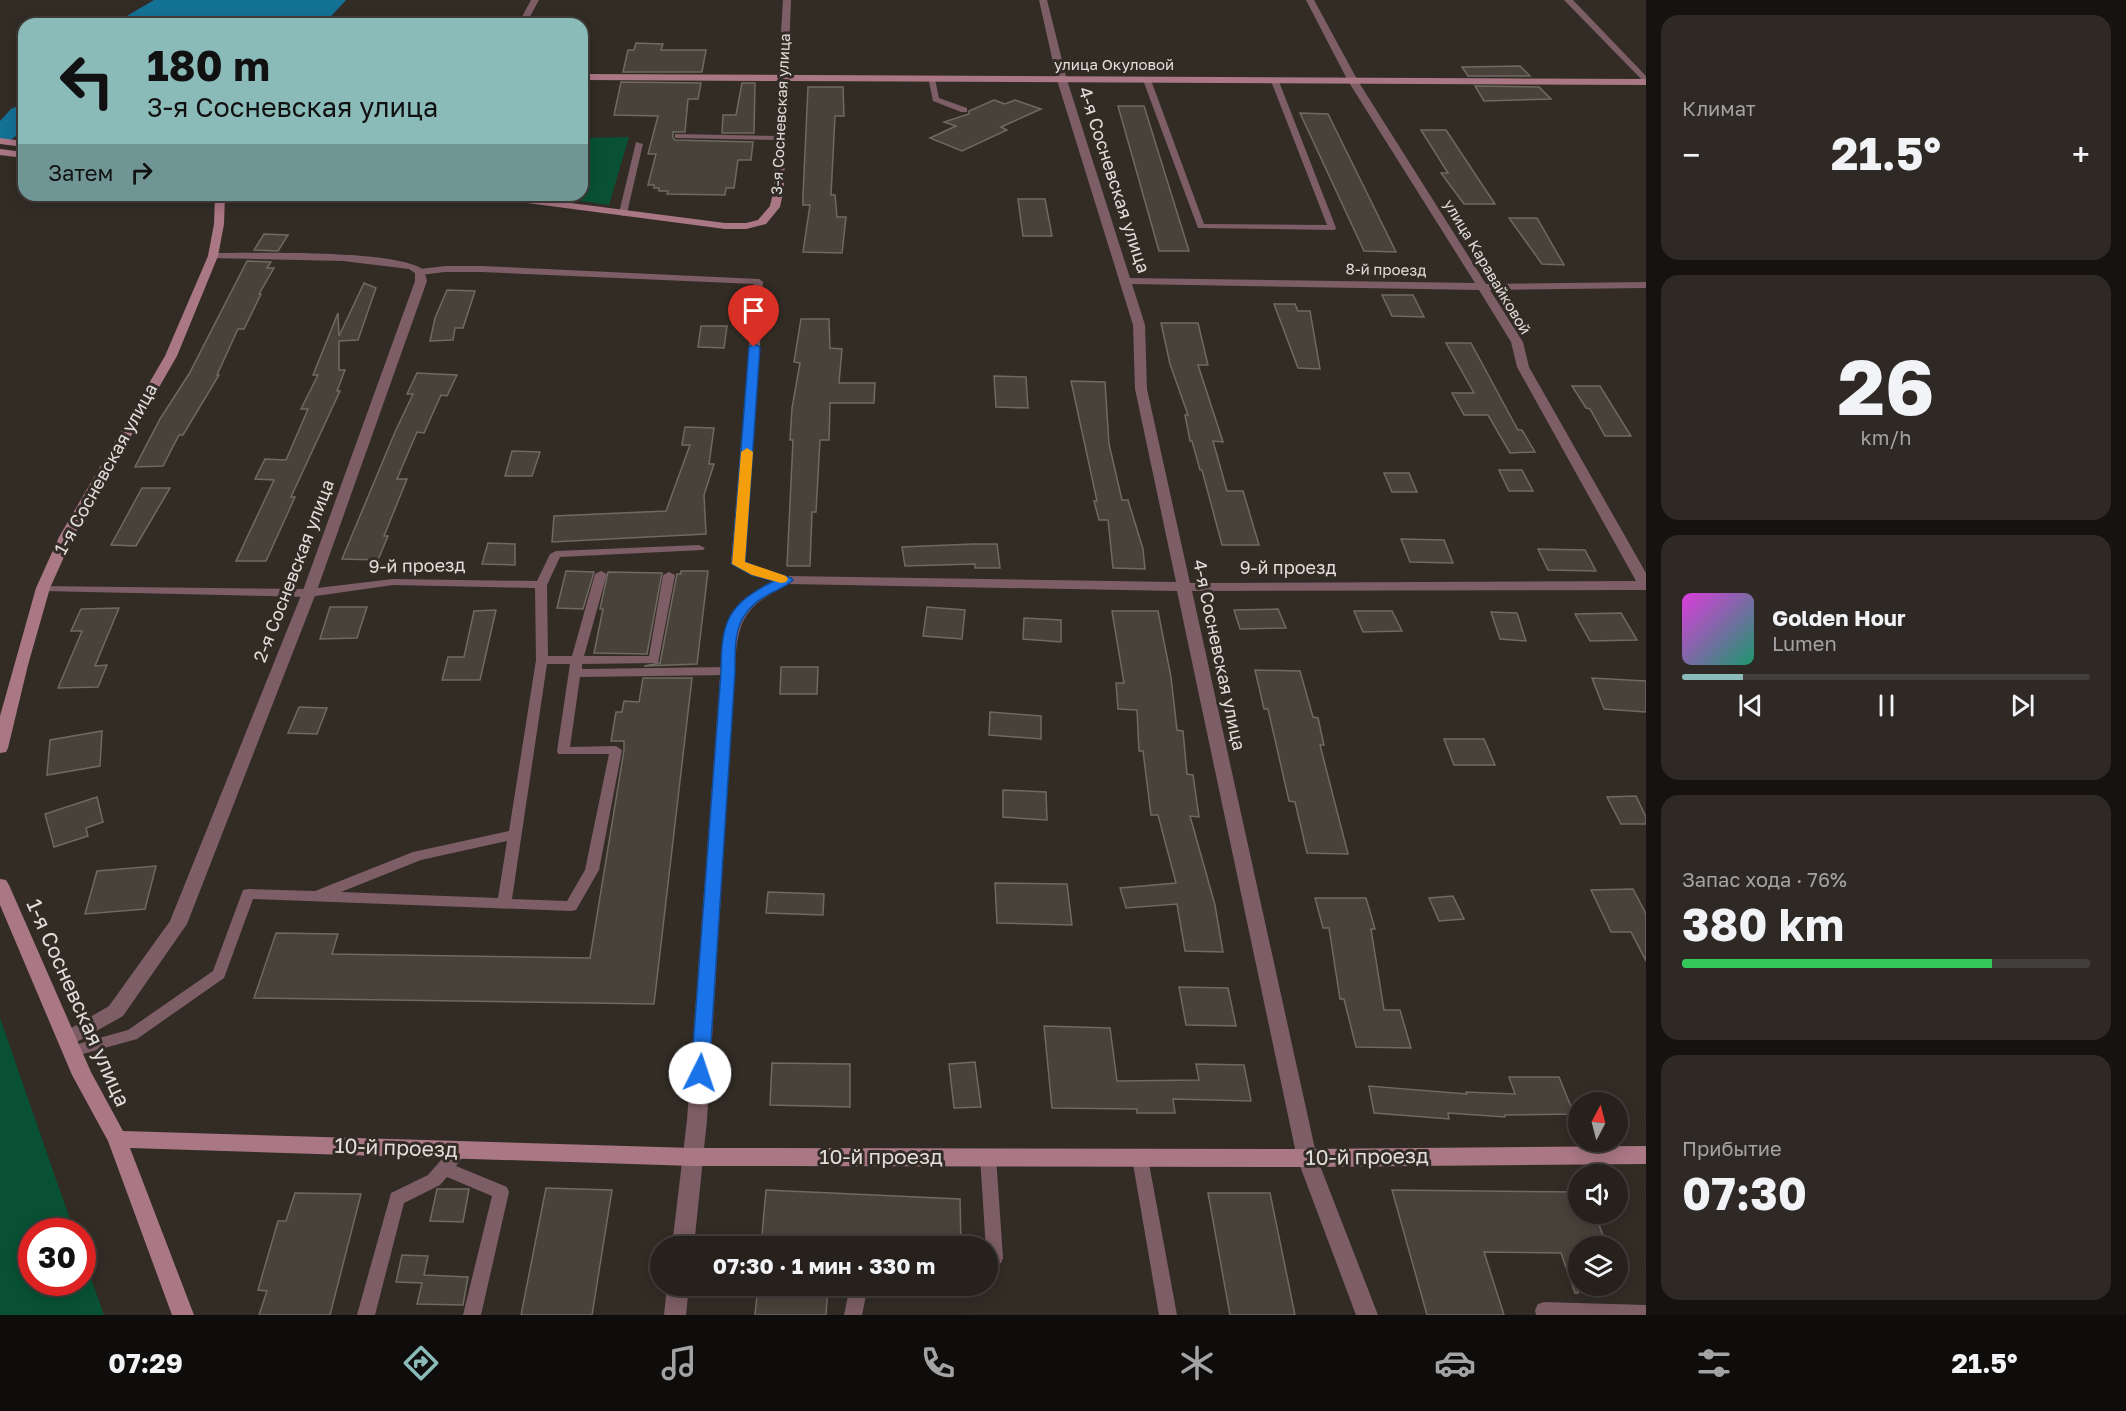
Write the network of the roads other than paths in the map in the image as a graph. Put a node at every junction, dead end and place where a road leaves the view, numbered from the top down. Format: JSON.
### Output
{"nodes":[{"id":1,"x":535,"y":0,"type":"edge"},
{"id":2,"x":787,"y":0,"type":"edge"},
{"id":3,"x":1043,"y":0,"type":"edge"},
{"id":4,"x":1310,"y":0,"type":"edge"},
{"id":5,"x":1568,"y":0,"type":"edge"},
{"id":6,"x":525,"y":18,"type":"edge"},
{"id":7,"x":588,"y":77,"type":"edge"},
{"id":8,"x":783,"y":79,"type":"junction"},
{"id":9,"x":931,"y":79,"type":"junction"},
{"id":10,"x":1062,"y":80,"type":"junction"},
{"id":11,"x":1147,"y":80,"type":"junction"},
{"id":12,"x":1275,"y":81,"type":"junction"},
{"id":13,"x":1353,"y":81,"type":"junction"},
{"id":14,"x":1646,"y":81,"type":"edge"},
{"id":15,"x":964,"y":110,"type":"dead end"},
{"id":16,"x":678,"y":136,"type":"dead end"},
{"id":17,"x":781,"y":138,"type":"junction"},
{"id":18,"x":0,"y":141,"type":"edge"},
{"id":19,"x":18,"y":143,"type":"edge"},
{"id":20,"x":639,"y":144,"type":"dead end"},
{"id":21,"x":0,"y":152,"type":"edge"},
{"id":22,"x":18,"y":154,"type":"edge"},
{"id":23,"x":220,"y":201,"type":"edge"},
{"id":24,"x":531,"y":201,"type":"edge"},
{"id":25,"x":623,"y":213,"type":"junction"},
{"id":26,"x":213,"y":256,"type":"junction"},
{"id":27,"x":420,"y":272,"type":"junction"},
{"id":28,"x":1126,"y":280,"type":"junction"},
{"id":29,"x":1646,"y":285,"type":"edge"},
{"id":30,"x":1484,"y":287,"type":"junction"},
{"id":31,"x":758,"y":302,"type":"joint"},
{"id":32,"x":699,"y":548,"type":"dead end"},
{"id":33,"x":601,"y":574,"type":"dead end"},
{"id":34,"x":669,"y":575,"type":"dead end"},
{"id":35,"x":786,"y":580,"type":"junction"},
{"id":36,"x":541,"y":585,"type":"junction"},
{"id":37,"x":1646,"y":585,"type":"edge"},
{"id":38,"x":1185,"y":587,"type":"junction"},
{"id":39,"x":43,"y":588,"type":"junction"},
{"id":40,"x":309,"y":593,"type":"junction"},
{"id":41,"x":542,"y":660,"type":"junction"},
{"id":42,"x":576,"y":667,"type":"junction"},
{"id":43,"x":728,"y":672,"type":"junction"},
{"id":44,"x":0,"y":748,"type":"edge"},
{"id":45,"x":515,"y":834,"type":"junction"},
{"id":46,"x":0,"y":885,"type":"edge"},
{"id":47,"x":316,"y":897,"type":"junction"},
{"id":48,"x":504,"y":904,"type":"junction"},
{"id":49,"x":70,"y":1045,"type":"junction"},
{"id":50,"x":117,"y":1139,"type":"junction"},
{"id":51,"x":460,"y":1150,"type":"junction"},
{"id":52,"x":1646,"y":1155,"type":"edge"},
{"id":53,"x":988,"y":1156,"type":"junction"},
{"id":54,"x":693,"y":1157,"type":"junction"},
{"id":55,"x":1140,"y":1158,"type":"junction"},
{"id":56,"x":1307,"y":1158,"type":"junction"},
{"id":57,"x":444,"y":1168,"type":"junction"},
{"id":58,"x":684,"y":1236,"type":"edge"},
{"id":59,"x":993,"y":1236,"type":"edge"},
{"id":60,"x":677,"y":1296,"type":"edge"},
{"id":61,"x":857,"y":1296,"type":"edge"},
{"id":62,"x":1646,"y":1313,"type":"edge"},
{"id":63,"x":183,"y":1315,"type":"edge"},
{"id":64,"x":366,"y":1315,"type":"edge"},
{"id":65,"x":472,"y":1315,"type":"edge"},
{"id":66,"x":675,"y":1315,"type":"edge"},
{"id":67,"x":853,"y":1315,"type":"edge"},
{"id":68,"x":1168,"y":1315,"type":"edge"},
{"id":69,"x":1367,"y":1315,"type":"edge"},
{"id":70,"x":1545,"y":1315,"type":"edge"}],
"edges":[{"from":1,"to":6,"type":"street"},
{"from":2,"to":8,"type":"street","name":"3-я Сосневская улица"},
{"from":3,"to":10,"type":"street","name":"4-я Сосневская улица"},
{"from":4,"to":13,"type":"street","name":"улица Каравайковой"},
{"from":5,"to":14,"type":"street"},
{"from":7,"to":8,"type":"main road","name":"улица Окуловой"},
{"from":8,"to":9,"type":"main road","name":"улица Окуловой"},
{"from":8,"to":17,"type":"main road","name":"3-я Сосневская улица"},
{"from":9,"to":10,"type":"main road","name":"улица Окуловой"},
{"from":9,"to":15,"type":"lane"},
{"from":10,"to":11,"type":"main road","name":"улица Окуловой"},
{"from":10,"to":28,"type":"street","name":"4-я Сосневская улица"},
{"from":11,"to":12,"type":"main road","name":"улица Окуловой"},
{"from":11,"to":12,"type":"lane"},
{"from":12,"to":13,"type":"main road","name":"улица Окуловой"},
{"from":13,"to":14,"type":"main road","name":"улица Окуловой"},
{"from":13,"to":30,"type":"street","name":"улица Каравайковой"},
{"from":16,"to":17,"type":"lane"},
{"from":17,"to":25,"type":"main road","name":"3-я Сосневская улица"},
{"from":18,"to":19,"type":"main road"},
{"from":20,"to":25,"type":"lane"},
{"from":21,"to":22,"type":"main road"},
{"from":23,"to":26,"type":"main road","name":"1-я Сосневская улица"},
{"from":24,"to":25,"type":"main road"},
{"from":26,"to":27,"type":"street"},
{"from":26,"to":39,"type":"main road","name":"1-я Сосневская улица"},
{"from":27,"to":31,"type":"lane"},
{"from":27,"to":40,"type":"street","name":"2-я Сосневская улица"},
{"from":28,"to":30,"type":"street","name":"8-й проезд"},
{"from":28,"to":38,"type":"street","name":"4-я Сосневская улица"},
{"from":29,"to":30,"type":"street","name":"8-й проезд"},
{"from":30,"to":37,"type":"street","name":"улица Каравайковой"},
{"from":31,"to":35,"type":"street"},
{"from":32,"to":36,"type":"lane"},
{"from":33,"to":42,"type":"lane"},
{"from":34,"to":42,"type":"lane"},
{"from":35,"to":38,"type":"street","name":"9-й проезд"},
{"from":35,"to":43,"type":"street"},
{"from":36,"to":40,"type":"lane","name":"9-й проезд"},
{"from":36,"to":41,"type":"lane"},
{"from":37,"to":38,"type":"street","name":"9-й проезд"},
{"from":38,"to":56,"type":"street","name":"4-я Сосневская улица"},
{"from":39,"to":40,"type":"lane","name":"9-й проезд"},
{"from":39,"to":44,"type":"main road","name":"1-я Сосневская улица"},
{"from":40,"to":49,"type":"street","name":"2-я Сосневская улица"},
{"from":41,"to":42,"type":"lane"},
{"from":41,"to":45,"type":"lane"},
{"from":42,"to":43,"type":"lane"},
{"from":42,"to":48,"type":"lane"},
{"from":43,"to":54,"type":"street"},
{"from":45,"to":47,"type":"lane"},
{"from":45,"to":48,"type":"lane"},
{"from":46,"to":49,"type":"main road","name":"1-я Сосневская улица"},
{"from":47,"to":48,"type":"lane"},
{"from":47,"to":49,"type":"lane"},
{"from":49,"to":50,"type":"main road","name":"1-я Сосневская улица"},
{"from":50,"to":51,"type":"main road","name":"10-й проезд"},
{"from":50,"to":63,"type":"main road"},
{"from":51,"to":54,"type":"main road","name":"10-й проезд"},
{"from":51,"to":57,"type":"lane"},
{"from":52,"to":56,"type":"main road","name":"10-й проезд"},
{"from":53,"to":54,"type":"main road","name":"10-й проезд"},
{"from":53,"to":55,"type":"main road","name":"10-й проезд"},
{"from":53,"to":59,"type":"lane"},
{"from":54,"to":58,"type":"street"},
{"from":55,"to":56,"type":"main road","name":"10-й проезд"},
{"from":55,"to":68,"type":"lane"},
{"from":56,"to":69,"type":"street","name":"4-я Сосневская улица"},
{"from":57,"to":64,"type":"lane"},
{"from":57,"to":65,"type":"lane"},
{"from":60,"to":66,"type":"street"},
{"from":61,"to":67,"type":"lane"},
{"from":62,"to":70,"type":"lane"}]}
